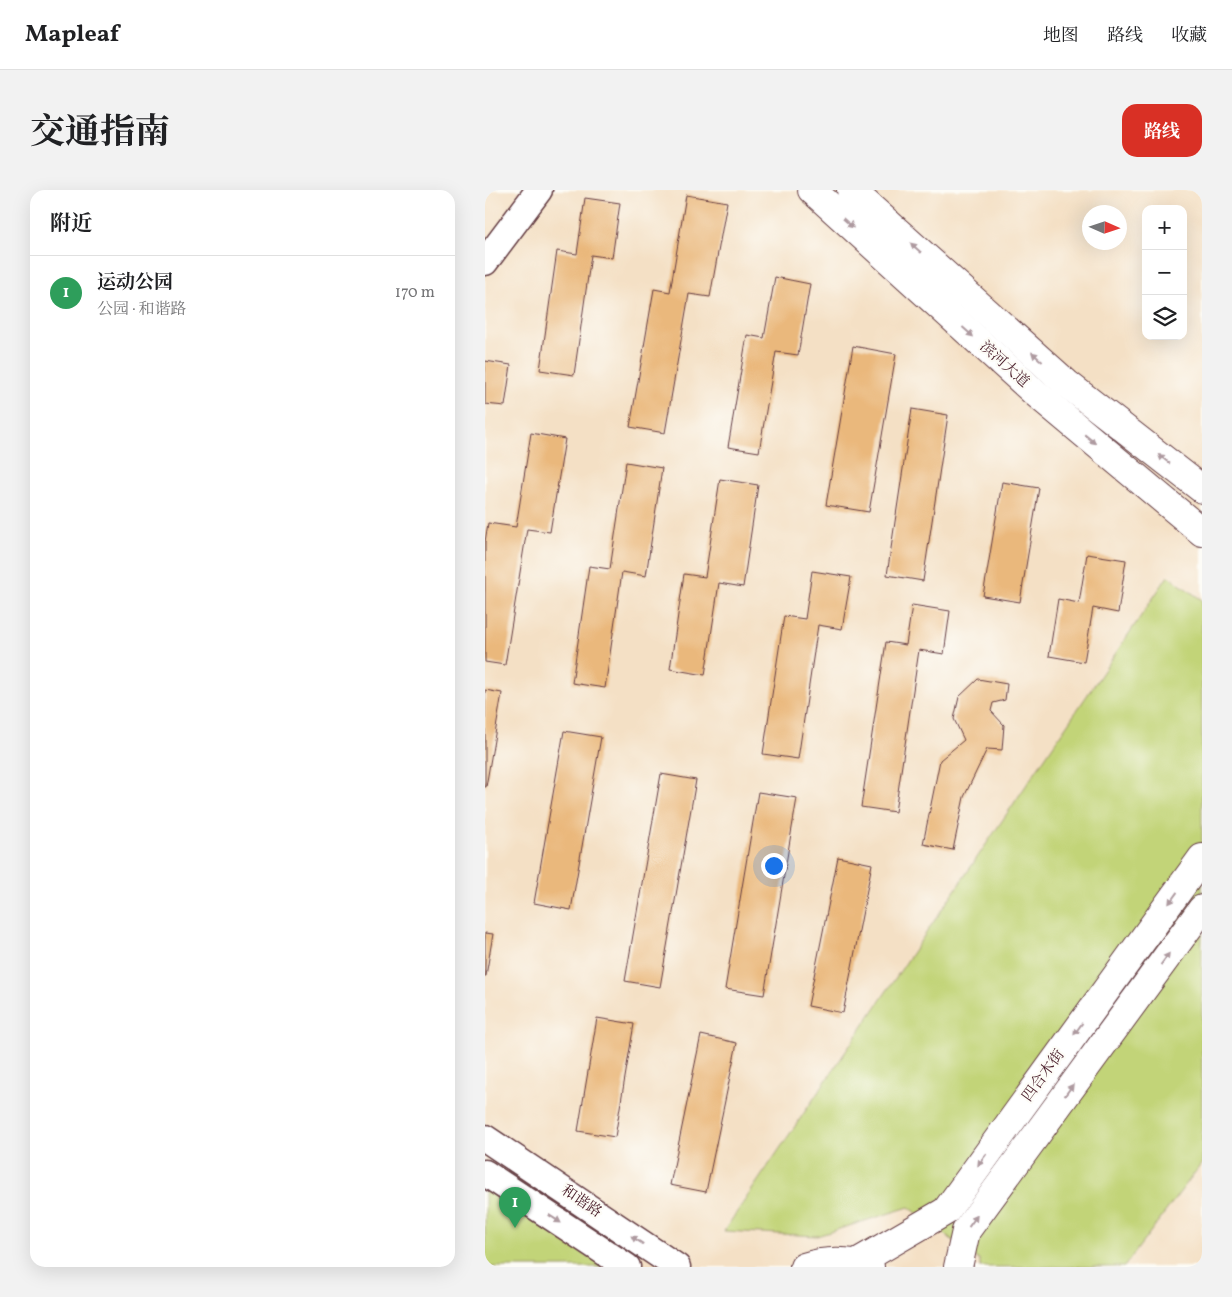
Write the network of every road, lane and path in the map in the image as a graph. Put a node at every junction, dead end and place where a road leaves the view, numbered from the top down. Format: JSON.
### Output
{"nodes":[{"id":1,"x":539,"y":190,"type":"edge"},
{"id":2,"x":812,"y":190,"type":"edge"},
{"id":3,"x":851,"y":190,"type":"edge"},
{"id":4,"x":485,"y":262,"type":"edge"},
{"id":5,"x":1202,"y":488,"type":"edge"},
{"id":6,"x":1202,"y":532,"type":"edge"},
{"id":7,"x":1202,"y":858,"type":"edge"},
{"id":8,"x":1202,"y":909,"type":"edge"},
{"id":9,"x":485,"y":1138,"type":"edge"},
{"id":10,"x":485,"y":1173,"type":"edge"},
{"id":11,"x":864,"y":1265,"type":"edge"},
{"id":12,"x":627,"y":1267,"type":"edge"},
{"id":13,"x":677,"y":1267,"type":"edge"},
{"id":14,"x":804,"y":1267,"type":"edge"},
{"id":15,"x":958,"y":1267,"type":"edge"}],
"edges":[{"from":1,"to":4,"type":"street"},
{"from":2,"to":6,"type":"main road","name":"滨河大道","one_way":true},
{"from":5,"to":3,"type":"main road","name":"滨河大道","one_way":true},
{"from":7,"to":11,"type":"main road","name":"四合木街","one_way":true},
{"from":15,"to":8,"type":"main road","name":"四合木街","one_way":true},
{"from":13,"to":9,"type":"street","name":"和谐路","one_way":true},
{"from":10,"to":12,"type":"street","name":"和谐路","one_way":true},
{"from":11,"to":14,"type":"main road"}]}
